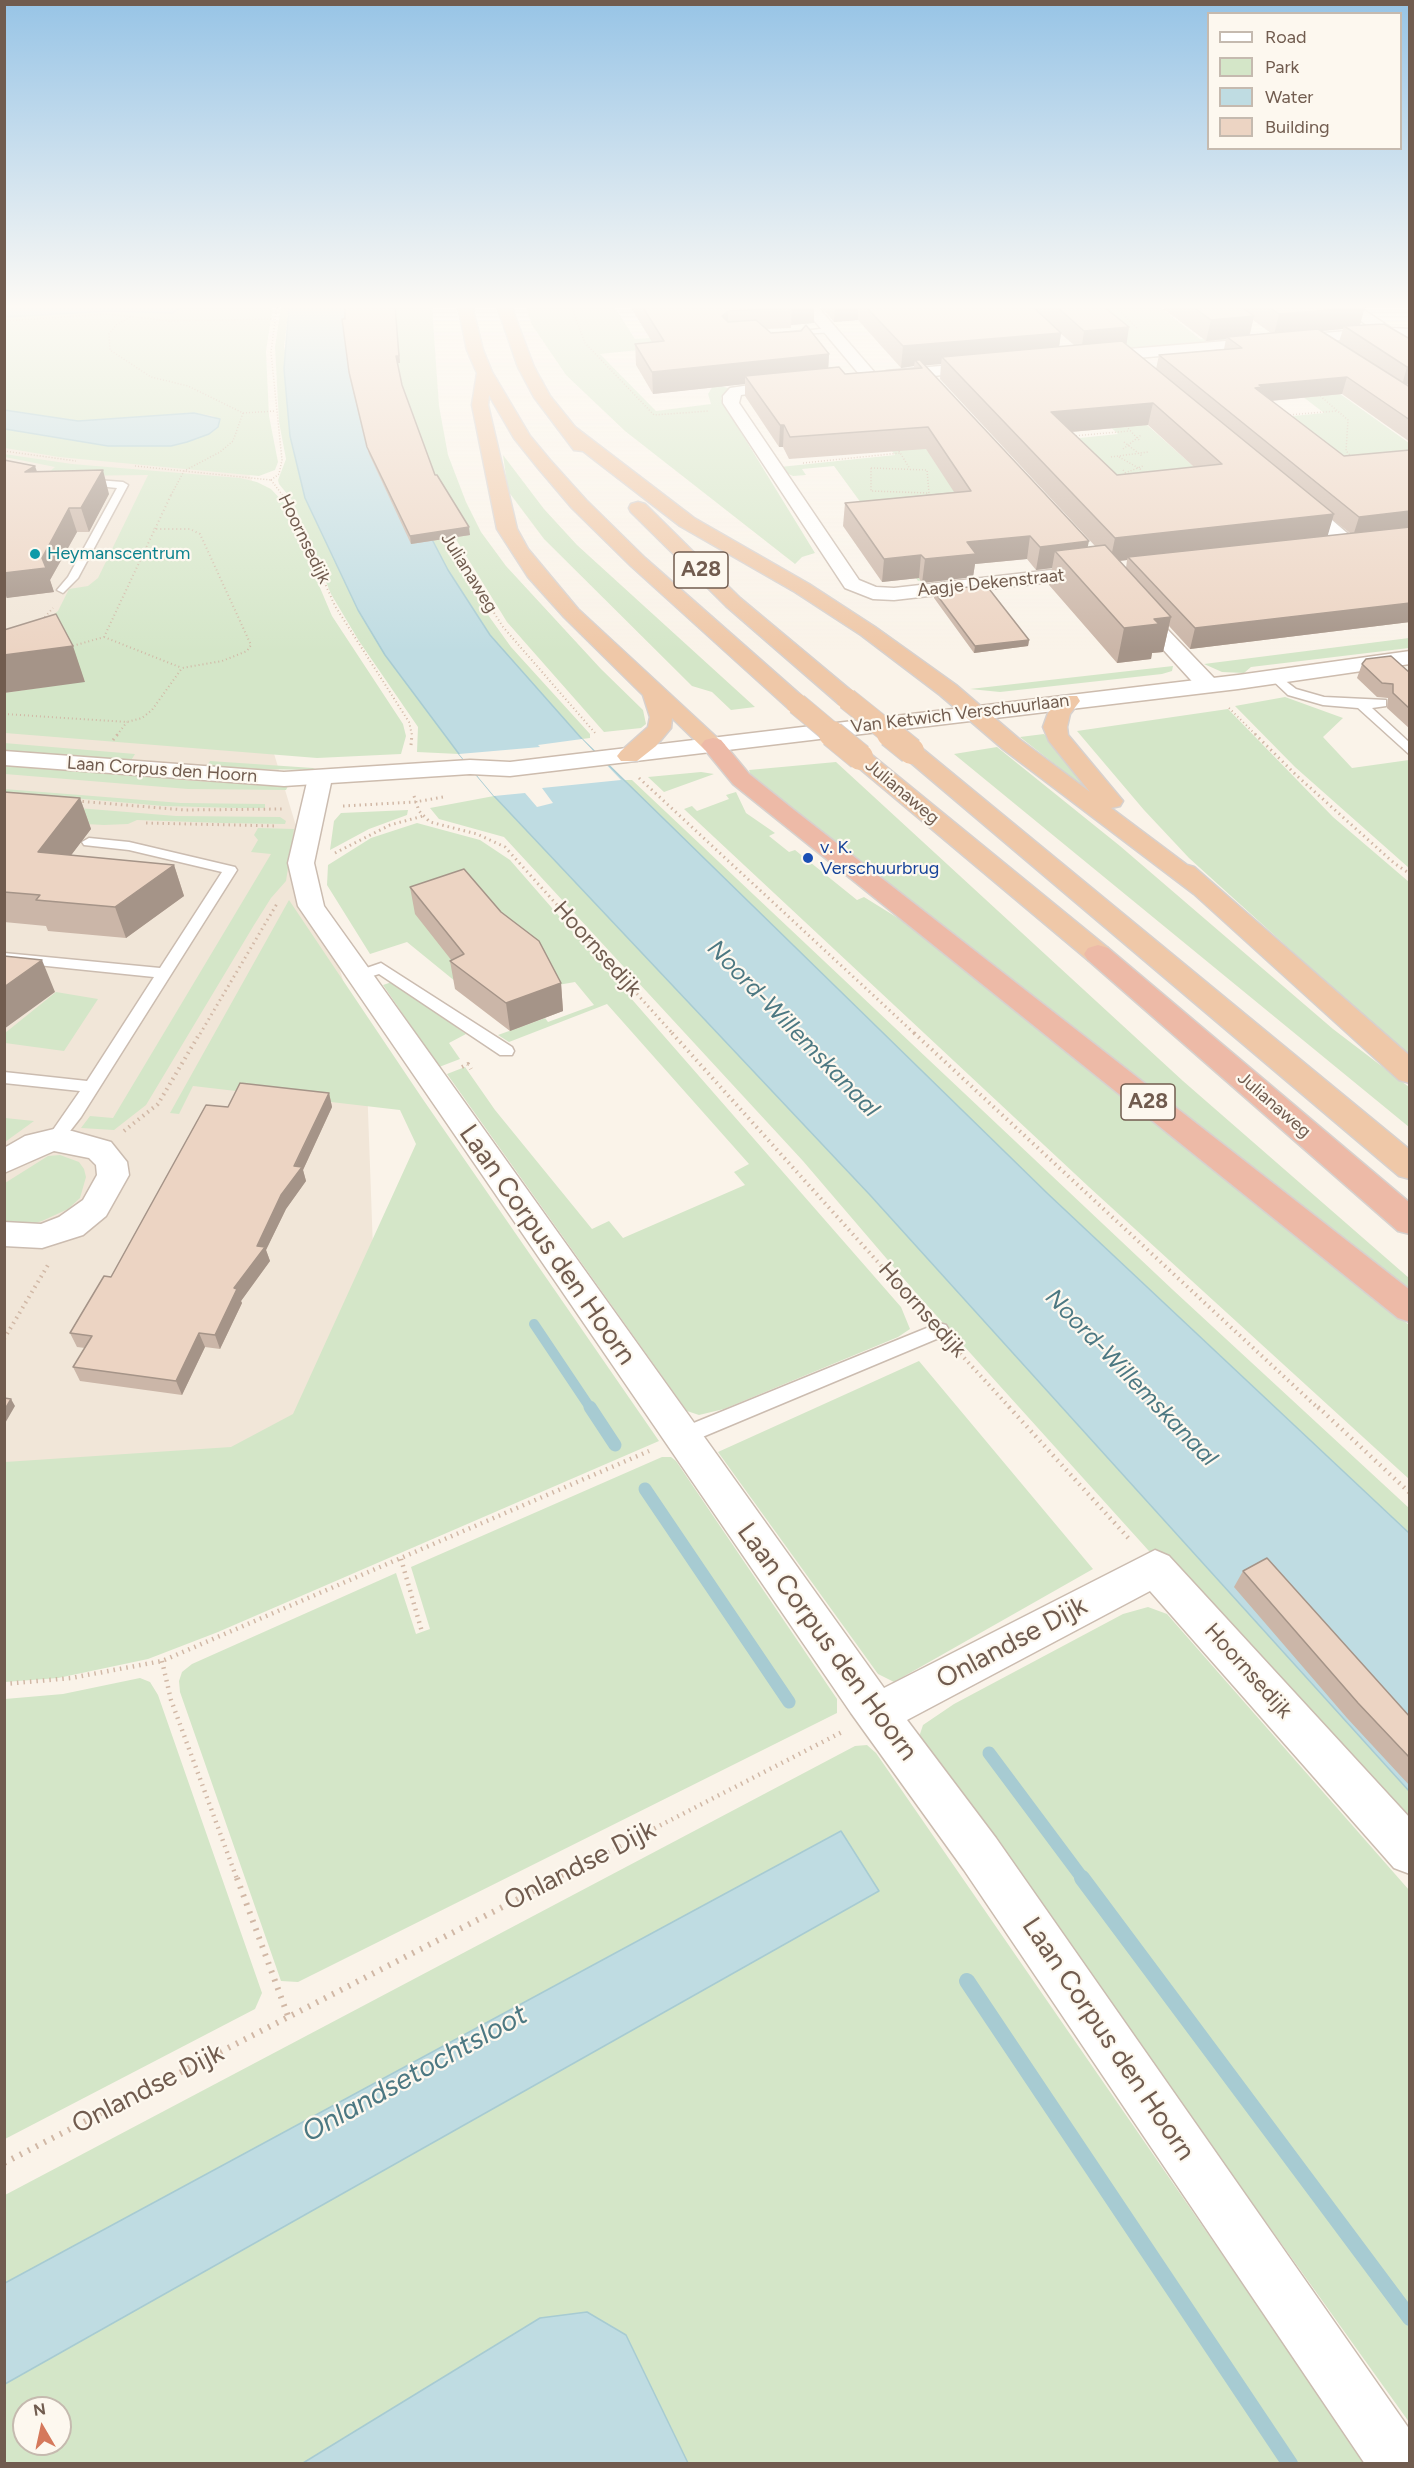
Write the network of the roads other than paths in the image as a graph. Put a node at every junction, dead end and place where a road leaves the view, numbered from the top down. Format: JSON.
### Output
{"nodes":[{"id":1,"x":484,"y":421,"type":"edge"},
{"id":2,"x":513,"y":421,"type":"edge"},
{"id":3,"x":560,"y":421,"type":"edge"},
{"id":4,"x":742,"y":421,"type":"edge"},
{"id":5,"x":567,"y":430,"type":"junction"},
{"id":6,"x":67,"y":482,"type":"edge"},
{"id":7,"x":1287,"y":491,"type":"edge"},
{"id":8,"x":1371,"y":540,"type":"edge"},
{"id":9,"x":1347,"y":543,"type":"junction"},
{"id":10,"x":1322,"y":545,"type":"edge"},
{"id":11,"x":1086,"y":554,"type":"edge"},
{"id":12,"x":1109,"y":577,"type":"junction"},
{"id":13,"x":63,"y":590,"type":"road end"},
{"id":14,"x":1410,"y":657,"type":"edge"},
{"id":15,"x":1275,"y":677,"type":"junction"},
{"id":16,"x":1207,"y":684,"type":"junction"},
{"id":17,"x":654,"y":693,"type":"junction"},
{"id":18,"x":1069,"y":701,"type":"junction"},
{"id":19,"x":1382,"y":703,"type":"edge"},
{"id":20,"x":1362,"y":705,"type":"junction"},
{"id":21,"x":974,"y":712,"type":"junction"},
{"id":22,"x":713,"y":745,"type":"junction"},
{"id":23,"x":1410,"y":752,"type":"edge"},
{"id":24,"x":4,"y":758,"type":"edge"},
{"id":25,"x":632,"y":765,"type":"junction"},
{"id":26,"x":510,"y":769,"type":"joint"},
{"id":27,"x":188,"y":797,"type":"dead end"},
{"id":28,"x":314,"y":802,"type":"junction"},
{"id":29,"x":89,"y":842,"type":"dead end"},
{"id":30,"x":1201,"y":888,"type":"junction"},
{"id":31,"x":8,"y":957,"type":"edge"},
{"id":32,"x":164,"y":973,"type":"junction"},
{"id":33,"x":357,"y":975,"type":"junction"},
{"id":34,"x":506,"y":1051,"type":"dead end"},
{"id":35,"x":1410,"y":1073,"type":"edge"},
{"id":36,"x":4,"y":1077,"type":"edge"},
{"id":37,"x":92,"y":1087,"type":"junction"},
{"id":38,"x":54,"y":1140,"type":"junction"},
{"id":39,"x":4,"y":1162,"type":"edge"},
{"id":40,"x":1410,"y":1168,"type":"edge"},
{"id":41,"x":1410,"y":1222,"type":"edge"},
{"id":42,"x":4,"y":1234,"type":"edge"},
{"id":43,"x":1410,"y":1308,"type":"edge"},
{"id":44,"x":939,"y":1330,"type":"road end"},
{"id":45,"x":681,"y":1437,"type":"junction"},
{"id":46,"x":1155,"y":1568,"type":"joint"},
{"id":47,"x":877,"y":1714,"type":"junction"},
{"id":48,"x":1410,"y":1852,"type":"edge"},
{"id":49,"x":1399,"y":2463,"type":"edge"}],
"edges":[{"from":1,"to":17,"type":"highway","number":"A28"},
{"from":2,"to":41,"type":"highway","name":"Julianaweg","number":"A28","bridge":true},
{"from":3,"to":5,"type":"highway","name":"Julianaweg","number":"A28"},
{"from":4,"to":12,"type":"street","name":"Aagje Dekenstraat"},
{"from":5,"to":21,"type":"highway","number":"A28"},
{"from":5,"to":40,"type":"highway","name":"Julianaweg","number":"A28","bridge":true},
{"from":6,"to":13,"type":"lane"},
{"from":7,"to":9,"type":"street"},
{"from":8,"to":9,"type":"street"},
{"from":9,"to":10,"type":"street"},
{"from":11,"to":12,"type":"street"},
{"from":12,"to":16,"type":"street"},
{"from":14,"to":15,"type":"street","name":"Van Ketwich Verschuurlaan"},
{"from":15,"to":16,"type":"street","name":"Van Ketwich Verschuurlaan"},
{"from":15,"to":20,"type":"lane"},
{"from":16,"to":18,"type":"street","name":"Van Ketwich Verschuurlaan"},
{"from":17,"to":22,"type":"highway","number":"A28"},
{"from":17,"to":25,"type":"highway"},
{"from":18,"to":21,"type":"street","name":"Van Ketwich Verschuurlaan"},
{"from":18,"to":30,"type":"highway","number":"A28"},
{"from":19,"to":20,"type":"lane"},
{"from":20,"to":23,"type":"lane"},
{"from":21,"to":22,"type":"street","name":"Van Ketwich Verschuurlaan"},
{"from":21,"to":30,"type":"highway","number":"A28"},
{"from":22,"to":25,"type":"street","name":"Van Ketwich Verschuurlaan"},
{"from":22,"to":43,"type":"highway","number":"A28"},
{"from":24,"to":28,"type":"street","name":"Laan Corpus den Hoorn"},
{"from":25,"to":26,"type":"street","name":"Van Ketwich Verschuurlaan"},
{"from":26,"to":28,"type":"street","name":"Laan Corpus den Hoorn"},
{"from":27,"to":28,"type":"street","name":"Laan Corpus den Hoorn"},
{"from":28,"to":33,"type":"street","name":"Laan Corpus den Hoorn"},
{"from":29,"to":32,"type":"lane"},
{"from":30,"to":35,"type":"highway","number":"A28"},
{"from":31,"to":32,"type":"lane"},
{"from":32,"to":37,"type":"lane"},
{"from":33,"to":34,"type":"lane"},
{"from":33,"to":45,"type":"street","name":"Laan Corpus den Hoorn"},
{"from":36,"to":37,"type":"lane"},
{"from":37,"to":38,"type":"lane"},
{"from":38,"to":39,"type":"street"},
{"from":38,"to":42,"type":"street"},
{"from":44,"to":45,"type":"lane"},
{"from":45,"to":47,"type":"street","name":"Laan Corpus den Hoorn"},
{"from":46,"to":47,"type":"street","name":"Onlandse Dijk"},
{"from":46,"to":48,"type":"street","name":"Hoornsedijk"},
{"from":47,"to":49,"type":"street","name":"Laan Corpus den Hoorn"}]}
